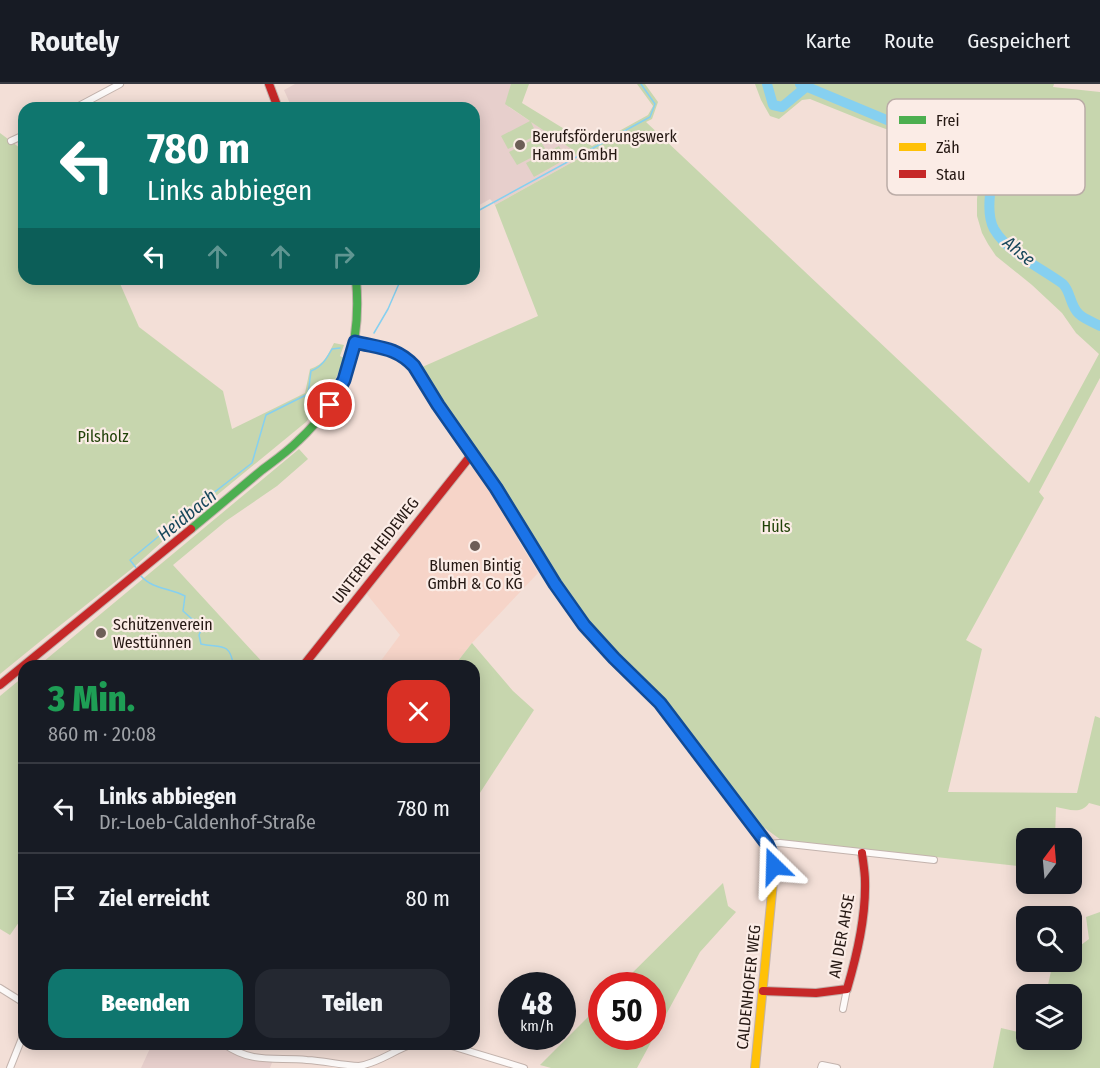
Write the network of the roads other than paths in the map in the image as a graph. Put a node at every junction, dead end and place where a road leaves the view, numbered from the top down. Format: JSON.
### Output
{"nodes":[{"id":1,"x":120,"y":84,"type":"edge"},
{"id":2,"x":269,"y":84,"type":"edge"},
{"id":3,"x":86,"y":102,"type":"edge"},
{"id":4,"x":276,"y":102,"type":"edge"},
{"id":5,"x":18,"y":138,"type":"edge"},
{"id":6,"x":11,"y":141,"type":"dead end"},
{"id":7,"x":357,"y":285,"type":"edge"},
{"id":8,"x":355,"y":342,"type":"junction"},
{"id":9,"x":472,"y":454,"type":"junction"},
{"id":10,"x":35,"y":660,"type":"edge"},
{"id":11,"x":308,"y":660,"type":"edge"},
{"id":12,"x":18,"y":672,"type":"edge"},
{"id":13,"x":0,"y":685,"type":"edge"},
{"id":14,"x":767,"y":844,"type":"junction"},
{"id":15,"x":862,"y":853,"type":"junction"},
{"id":16,"x":934,"y":860,"type":"dead end"},
{"id":17,"x":0,"y":988,"type":"edge"},
{"id":18,"x":847,"y":988,"type":"junction"},
{"id":19,"x":763,"y":991,"type":"junction"},
{"id":20,"x":18,"y":999,"type":"edge"},
{"id":21,"x":843,"y":1009,"type":"dead end"},
{"id":22,"x":18,"y":1048,"type":"edge"},
{"id":23,"x":234,"y":1050,"type":"edge"},
{"id":24,"x":401,"y":1050,"type":"edge"},
{"id":25,"x":465,"y":1050,"type":"edge"},
{"id":26,"x":10,"y":1068,"type":"edge"},
{"id":27,"x":524,"y":1068,"type":"edge"},
{"id":28,"x":755,"y":1068,"type":"edge"},
{"id":29,"x":821,"y":1068,"type":"edge"},
{"id":30,"x":837,"y":1068,"type":"edge"}],
"edges":[{"from":1,"to":3,"type":"street"},
{"from":2,"to":4,"type":"main road"},
{"from":5,"to":6,"type":"street"},
{"from":7,"to":8,"type":"main road"},
{"from":8,"to":9,"type":"main road","name":"CALDENHOFER WEG"},
{"from":8,"to":10,"type":"main road"},
{"from":9,"to":11,"type":"main road","name":"UNTERER HEIDEWEG"},
{"from":9,"to":14,"type":"main road","name":"CALDENHOFER WEG"},
{"from":12,"to":13,"type":"main road"},
{"from":14,"to":15,"type":"street"},
{"from":14,"to":19,"type":"main road","name":"CALDENHOFER WEG"},
{"from":15,"to":16,"type":"street"},
{"from":15,"to":18,"type":"main road","name":"AN DER AHSE"},
{"from":17,"to":20,"type":"street"},
{"from":18,"to":19,"type":"main road","name":"AN DER AHSE"},
{"from":18,"to":21,"type":"street","name":"AN DER AHSE"},
{"from":19,"to":28,"type":"main road","name":"CALDENHOFER WEG"},
{"from":22,"to":26,"type":"street"},
{"from":23,"to":24,"type":"street"},
{"from":25,"to":27,"type":"street"},
{"from":29,"to":30,"type":"street"}]}
